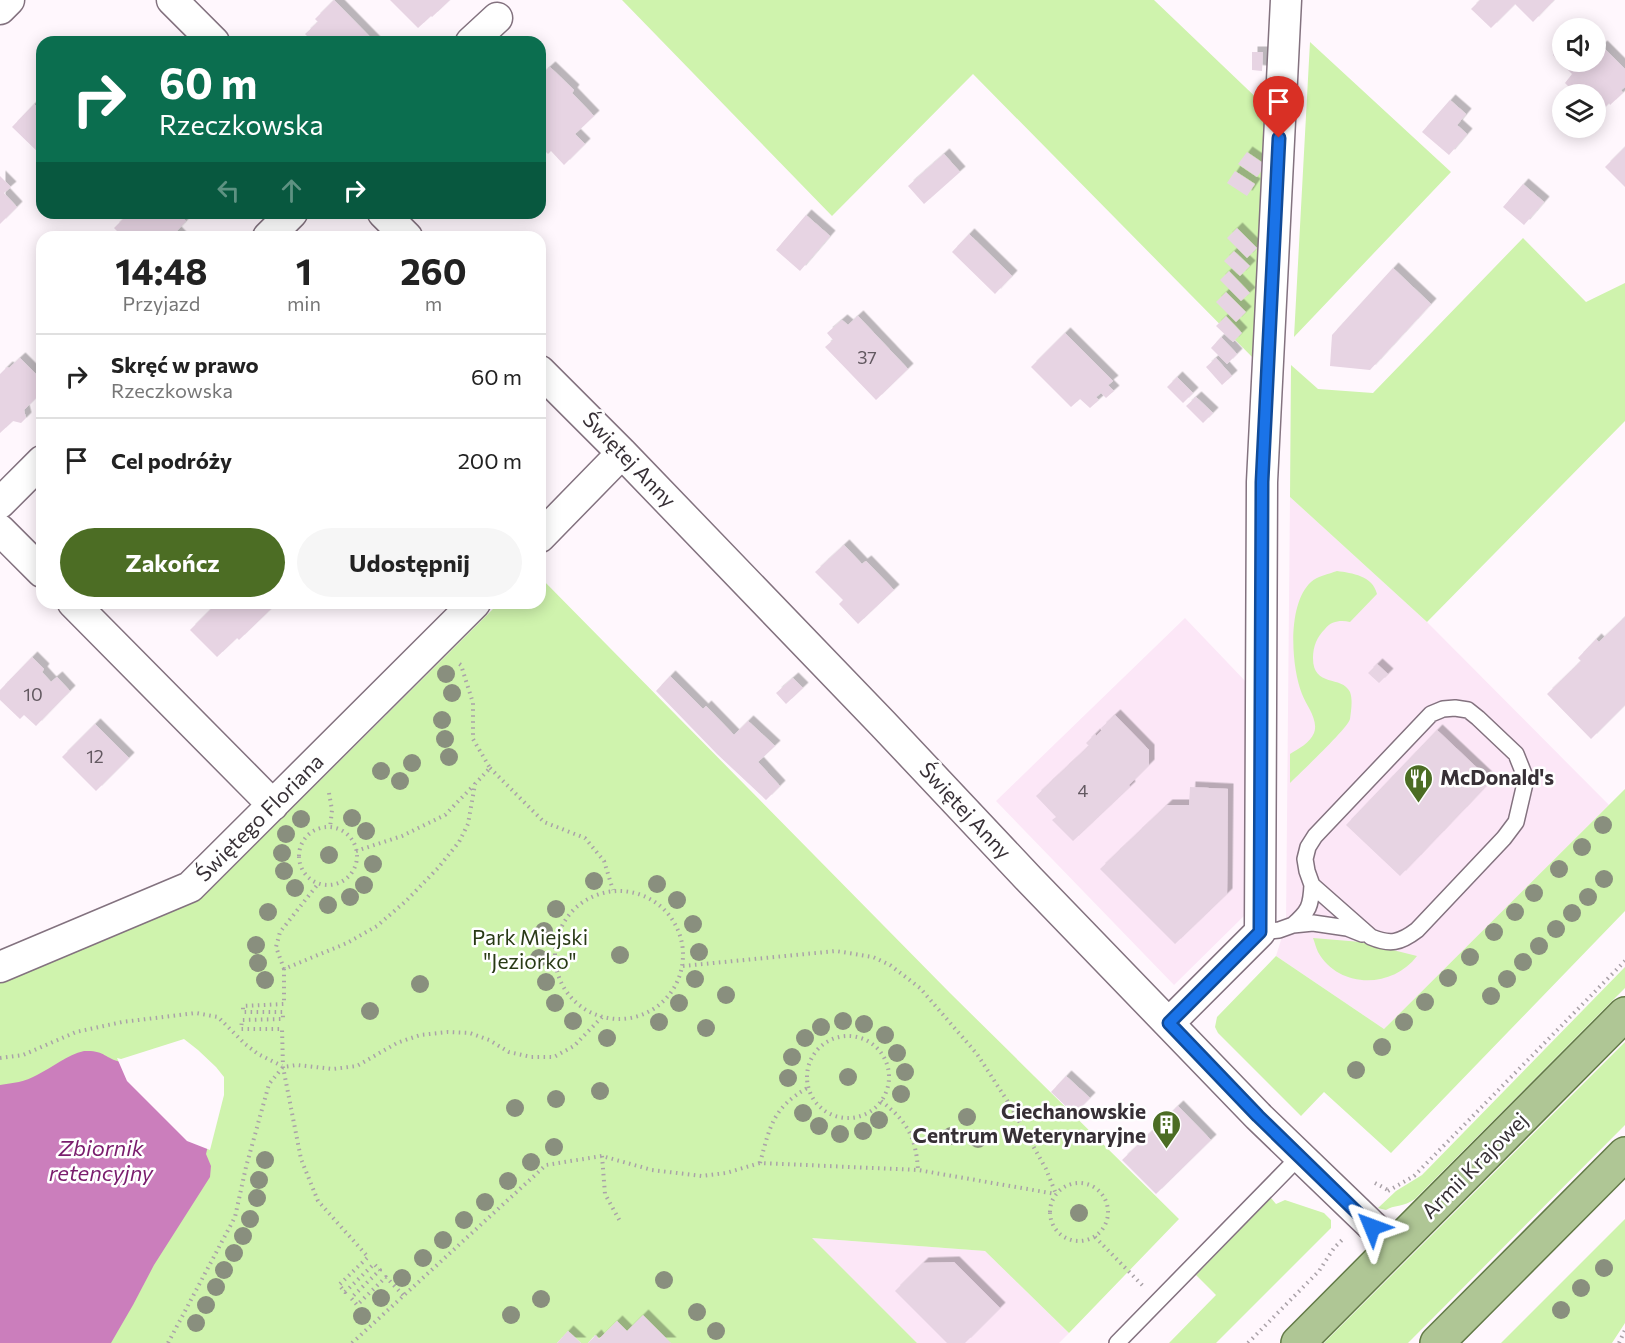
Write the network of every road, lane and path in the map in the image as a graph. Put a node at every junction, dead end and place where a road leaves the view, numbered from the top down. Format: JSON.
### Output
{"nodes":[{"id":1,"x":9,"y":0,"type":"edge"},
{"id":2,"x":172,"y":0,"type":"edge"},
{"id":3,"x":1286,"y":0,"type":"edge"},
{"id":4,"x":0,"y":9,"type":"edge"},
{"id":5,"x":497,"y":18,"type":"dead end"},
{"id":6,"x":208,"y":36,"type":"edge"},
{"id":7,"x":478,"y":36,"type":"edge"},
{"id":8,"x":286,"y":219,"type":"edge"},
{"id":9,"x":389,"y":219,"type":"edge"},
{"id":10,"x":274,"y":231,"type":"edge"},
{"id":11,"x":401,"y":231,"type":"edge"},
{"id":12,"x":546,"y":376,"type":"edge"},
{"id":13,"x":622,"y":453,"type":"junction"},
{"id":14,"x":36,"y":467,"type":"edge"},
{"id":15,"x":0,"y":503,"type":"edge"},
{"id":16,"x":0,"y":530,"type":"edge"},
{"id":17,"x":546,"y":531,"type":"edge"},
{"id":18,"x":36,"y":566,"type":"edge"},
{"id":19,"x":79,"y":609,"type":"edge"},
{"id":20,"x":469,"y":609,"type":"edge"},
{"id":21,"x":438,"y":642,"type":"junction"},
{"id":22,"x":490,"y":768,"type":"junction"},
{"id":23,"x":475,"y":784,"type":"junction"},
{"id":24,"x":273,"y":805,"type":"junction"},
{"id":25,"x":356,"y":851,"type":"junction"},
{"id":26,"x":318,"y":884,"type":"junction"},
{"id":27,"x":1312,"y":885,"type":"junction"},
{"id":28,"x":613,"y":890,"type":"junction"},
{"id":29,"x":1293,"y":925,"type":"junction"},
{"id":30,"x":1260,"y":932,"type":"junction"},
{"id":31,"x":1371,"y":937,"type":"junction"},
{"id":32,"x":1625,"y":961,"type":"edge"},
{"id":33,"x":683,"y":966,"type":"junction"},
{"id":34,"x":0,"y":967,"type":"edge"},
{"id":35,"x":284,"y":969,"type":"junction"},
{"id":36,"x":1625,"y":1014,"type":"edge"},
{"id":37,"x":602,"y":1017,"type":"junction"},
{"id":38,"x":1169,"y":1023,"type":"junction"},
{"id":39,"x":0,"y":1058,"type":"edge"},
{"id":40,"x":283,"y":1066,"type":"junction"},
{"id":41,"x":809,"y":1088,"type":"junction"},
{"id":42,"x":881,"y":1101,"type":"junction"},
{"id":43,"x":1625,"y":1154,"type":"edge"},
{"id":44,"x":602,"y":1155,"type":"junction"},
{"id":45,"x":1300,"y":1156,"type":"junction"},
{"id":46,"x":760,"y":1163,"type":"junction"},
{"id":47,"x":918,"y":1170,"type":"junction"},
{"id":48,"x":1056,"y":1194,"type":"junction"},
{"id":49,"x":1381,"y":1198,"type":"dead end"},
{"id":50,"x":621,"y":1223,"type":"dead end"},
{"id":51,"x":1346,"y":1236,"type":"dead end"},
{"id":52,"x":1095,"y":1237,"type":"junction"},
{"id":53,"x":1394,"y":1247,"type":"junction"},
{"id":54,"x":403,"y":1295,"type":"junction"},
{"id":55,"x":1158,"y":1302,"type":"junction"},
{"id":56,"x":1625,"y":1330,"type":"edge"},
{"id":57,"x":168,"y":1343,"type":"edge"},
{"id":58,"x":352,"y":1343,"type":"edge"},
{"id":59,"x":1118,"y":1343,"type":"edge"},
{"id":60,"x":1248,"y":1343,"type":"edge"},
{"id":61,"x":1298,"y":1343,"type":"edge"},
{"id":62,"x":1437,"y":1343,"type":"edge"},
{"id":63,"x":1619,"y":1343,"type":"edge"}],
"edges":[{"from":1,"to":4,"type":"street"},
{"from":2,"to":6,"type":"street"},
{"from":3,"to":30,"type":"street"},
{"from":5,"to":7,"type":"street"},
{"from":8,"to":10,"type":"street"},
{"from":9,"to":11,"type":"street"},
{"from":12,"to":13,"type":"street","name":"Świętej Anny"},
{"from":13,"to":17,"type":"street"},
{"from":13,"to":38,"type":"street","name":"Świętej Anny"},
{"from":14,"to":15,"type":"street"},
{"from":16,"to":18,"type":"street"},
{"from":19,"to":24,"type":"street"},
{"from":20,"to":21,"type":"street","name":"Świętego Floriana"},
{"from":21,"to":22,"type":"path"},
{"from":21,"to":24,"type":"street","name":"Świętego Floriana"},
{"from":22,"to":23,"type":"path"},
{"from":22,"to":28,"type":"path"},
{"from":23,"to":25,"type":"path"},
{"from":23,"to":35,"type":"path"},
{"from":24,"to":34,"type":"street","name":"Świętego Floriana"},
{"from":25,"to":26,"type":"path"},
{"from":25,"to":26,"type":"path"},
{"from":26,"to":35,"type":"path"},
{"from":27,"to":29,"type":"lane"},
{"from":27,"to":31,"type":"lane"},
{"from":27,"to":31,"type":"lane"},
{"from":28,"to":33,"type":"path"},
{"from":28,"to":37,"type":"path"},
{"from":29,"to":30,"type":"lane"},
{"from":29,"to":31,"type":"lane"},
{"from":30,"to":38,"type":"street"},
{"from":32,"to":49,"type":"path"},
{"from":33,"to":37,"type":"path"},
{"from":33,"to":48,"type":"path"},
{"from":35,"to":40,"type":"path"},
{"from":36,"to":53,"type":"main road","name":"Armii Krajowej"},
{"from":37,"to":40,"type":"path"},
{"from":38,"to":45,"type":"street","name":"Świętej Anny"},
{"from":39,"to":40,"type":"path"},
{"from":40,"to":54,"type":"path"},
{"from":40,"to":57,"type":"path"},
{"from":41,"to":42,"type":"path"},
{"from":41,"to":42,"type":"path"},
{"from":41,"to":46,"type":"path"},
{"from":42,"to":47,"type":"path"},
{"from":43,"to":62,"type":"main road"},
{"from":44,"to":46,"type":"path"},
{"from":44,"to":50,"type":"path"},
{"from":44,"to":54,"type":"path"},
{"from":45,"to":53,"type":"street","name":"Świętej Anny"},
{"from":45,"to":55,"type":"lane"},
{"from":46,"to":47,"type":"path"},
{"from":47,"to":48,"type":"path"},
{"from":48,"to":52,"type":"path"},
{"from":48,"to":52,"type":"path"},
{"from":51,"to":60,"type":"path"},
{"from":52,"to":55,"type":"path"},
{"from":53,"to":61,"type":"main road","name":"Armii Krajowej"},
{"from":54,"to":58,"type":"path"},
{"from":55,"to":59,"type":"lane"},
{"from":56,"to":63,"type":"path"}]}
